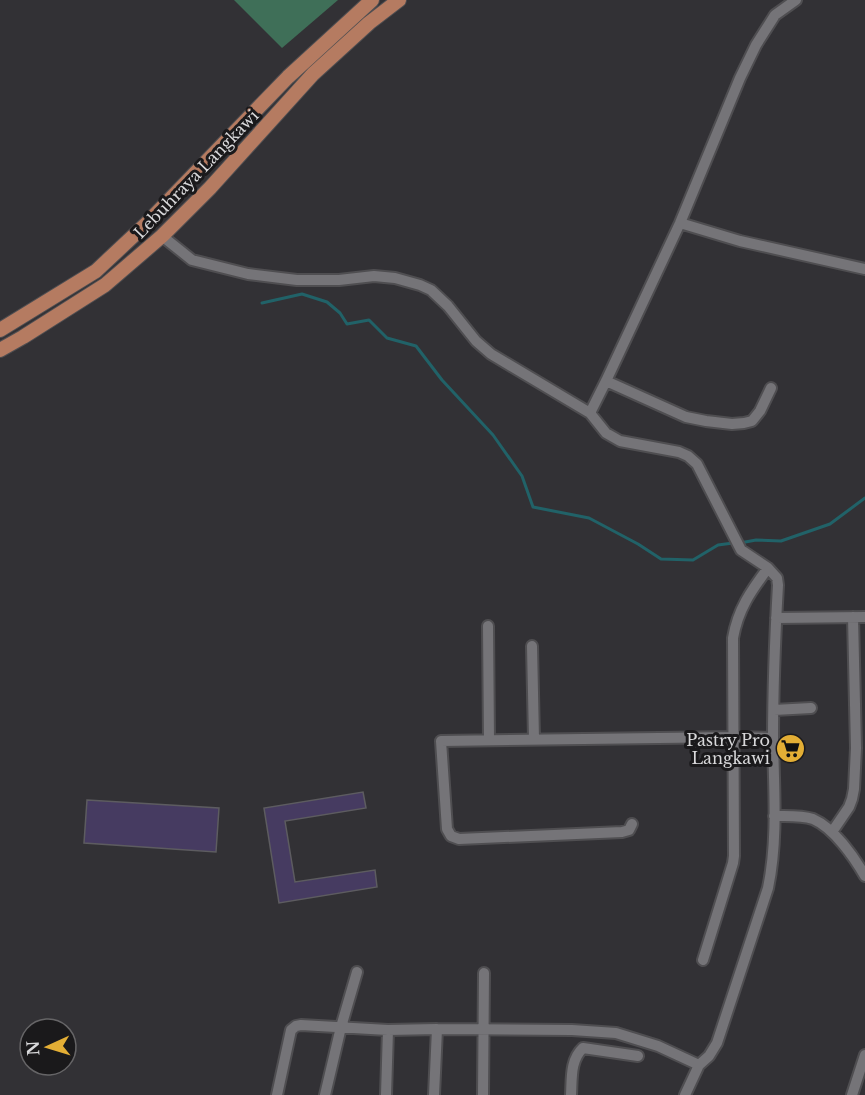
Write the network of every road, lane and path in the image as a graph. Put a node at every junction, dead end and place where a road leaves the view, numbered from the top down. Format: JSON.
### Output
{"nodes":[{"id":1,"x":372,"y":0,"type":"edge"},
{"id":2,"x":399,"y":0,"type":"edge"},
{"id":3,"x":796,"y":0,"type":"edge"},
{"id":4,"x":680,"y":223,"type":"junction"},
{"id":5,"x":162,"y":236,"type":"junction"},
{"id":6,"x":865,"y":269,"type":"edge"},
{"id":7,"x":14,"y":322,"type":"junction"},
{"id":8,"x":0,"y":330,"type":"edge"},
{"id":9,"x":23,"y":337,"type":"junction"},
{"id":10,"x":0,"y":350,"type":"edge"},
{"id":11,"x":606,"y":381,"type":"junction"},
{"id":12,"x":771,"y":388,"type":"dead end"},
{"id":13,"x":590,"y":413,"type":"junction"},
{"id":14,"x":768,"y":568,"type":"junction"},
{"id":15,"x":853,"y":617,"type":"junction"},
{"id":16,"x":865,"y":617,"type":"edge"},
{"id":17,"x":776,"y":618,"type":"junction"},
{"id":18,"x":488,"y":626,"type":"dead end"},
{"id":19,"x":532,"y":646,"type":"dead end"},
{"id":20,"x":860,"y":705,"type":"edge"},
{"id":21,"x":811,"y":708,"type":"dead end"},
{"id":22,"x":774,"y":710,"type":"junction"},
{"id":23,"x":734,"y":737,"type":"junction"},
{"id":24,"x":773,"y":738,"type":"junction"},
{"id":25,"x":534,"y":739,"type":"junction"},
{"id":26,"x":489,"y":740,"type":"junction"},
{"id":27,"x":859,"y":789,"type":"edge"},
{"id":28,"x":774,"y":816,"type":"junction"},
{"id":29,"x":632,"y":824,"type":"dead end"},
{"id":30,"x":832,"y":832,"type":"junction"},
{"id":31,"x":865,"y":876,"type":"edge"},
{"id":32,"x":703,"y":960,"type":"dead end"},
{"id":33,"x":357,"y":972,"type":"dead end"},
{"id":34,"x":484,"y":973,"type":"dead end"},
{"id":35,"x":341,"y":1027,"type":"junction"},
{"id":36,"x":437,"y":1029,"type":"junction"},
{"id":37,"x":484,"y":1029,"type":"junction"},
{"id":38,"x":388,"y":1030,"type":"junction"},
{"id":39,"x":865,"y":1055,"type":"edge"},
{"id":40,"x":638,"y":1056,"type":"dead end"},
{"id":41,"x":699,"y":1065,"type":"junction"},
{"id":42,"x":277,"y":1095,"type":"edge"},
{"id":43,"x":325,"y":1095,"type":"edge"},
{"id":44,"x":386,"y":1095,"type":"edge"},
{"id":45,"x":435,"y":1095,"type":"edge"},
{"id":46,"x":483,"y":1095,"type":"edge"},
{"id":47,"x":571,"y":1095,"type":"edge"},
{"id":48,"x":685,"y":1095,"type":"edge"},
{"id":49,"x":852,"y":1095,"type":"edge"}],
"edges":[{"from":1,"to":7,"type":"main road","name":"Lebuhraya Langkawi"},
{"from":2,"to":5,"type":"main road","name":"Lebuhraya Langkawi"},
{"from":3,"to":4,"type":"street"},
{"from":4,"to":6,"type":"street"},
{"from":4,"to":11,"type":"street"},
{"from":5,"to":9,"type":"main road","name":"Lebuhraya Langkawi"},
{"from":5,"to":13,"type":"street"},
{"from":7,"to":8,"type":"main road","name":"Lebuhraya Langkawi"},
{"from":7,"to":9,"type":"main road"},
{"from":9,"to":10,"type":"main road","name":"Lebuhraya Langkawi"},
{"from":11,"to":12,"type":"street"},
{"from":11,"to":13,"type":"street"},
{"from":13,"to":14,"type":"street"},
{"from":14,"to":17,"type":"street"},
{"from":14,"to":23,"type":"street"},
{"from":15,"to":16,"type":"street"},
{"from":15,"to":17,"type":"street"},
{"from":15,"to":20,"type":"street"},
{"from":17,"to":22,"type":"street"},
{"from":18,"to":26,"type":"street"},
{"from":19,"to":25,"type":"street"},
{"from":20,"to":27,"type":"street"},
{"from":21,"to":22,"type":"street"},
{"from":22,"to":24,"type":"street"},
{"from":23,"to":24,"type":"street"},
{"from":23,"to":25,"type":"street"},
{"from":23,"to":32,"type":"street"},
{"from":24,"to":28,"type":"street"},
{"from":25,"to":26,"type":"street"},
{"from":26,"to":29,"type":"street"},
{"from":27,"to":30,"type":"street"},
{"from":28,"to":30,"type":"street"},
{"from":28,"to":41,"type":"street"},
{"from":30,"to":31,"type":"street"},
{"from":33,"to":35,"type":"street"},
{"from":34,"to":37,"type":"street"},
{"from":35,"to":38,"type":"street"},
{"from":35,"to":42,"type":"street"},
{"from":35,"to":43,"type":"street"},
{"from":36,"to":37,"type":"street"},
{"from":36,"to":38,"type":"street"},
{"from":36,"to":45,"type":"street"},
{"from":37,"to":41,"type":"street"},
{"from":37,"to":46,"type":"street"},
{"from":38,"to":44,"type":"street"},
{"from":39,"to":49,"type":"street"},
{"from":40,"to":47,"type":"street"},
{"from":41,"to":48,"type":"street"}]}
